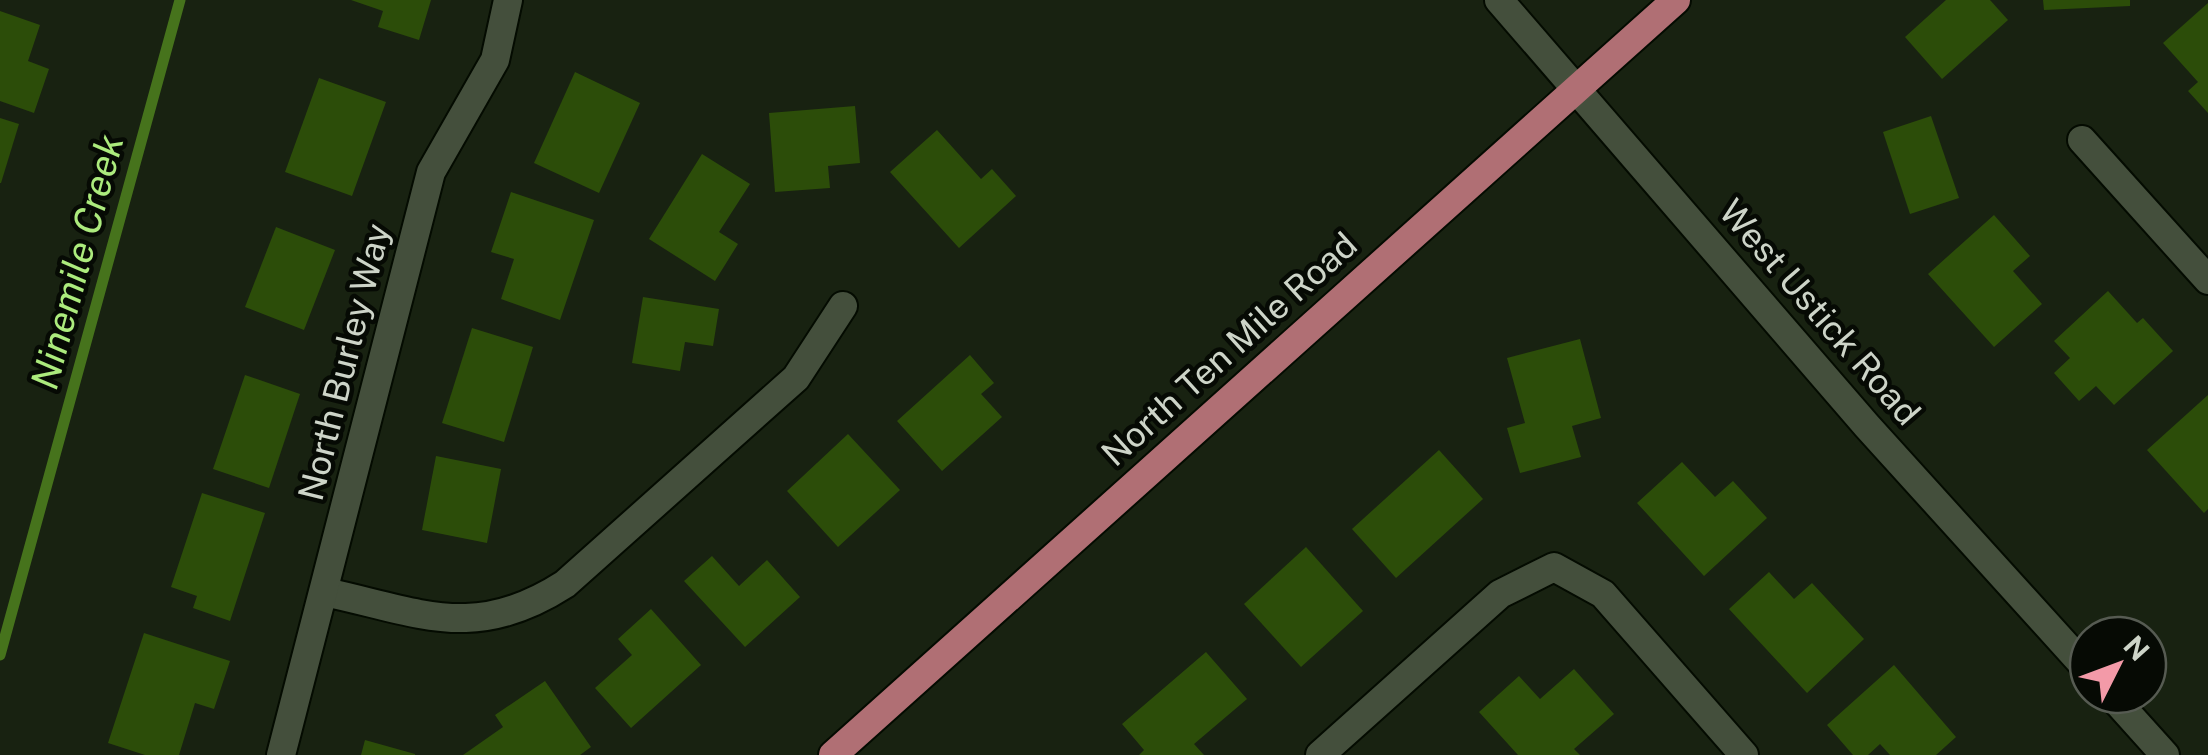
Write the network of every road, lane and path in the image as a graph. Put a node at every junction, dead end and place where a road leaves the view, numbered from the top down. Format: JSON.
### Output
{"nodes":[{"id":1,"x":508,"y":0,"type":"edge"},
{"id":2,"x":1499,"y":0,"type":"edge"},
{"id":3,"x":1676,"y":0,"type":"edge"},
{"id":4,"x":1577,"y":88,"type":"junction"},
{"id":5,"x":2082,"y":140,"type":"dead end"},
{"id":6,"x":2208,"y":280,"type":"edge"},
{"id":7,"x":843,"y":306,"type":"dead end"},
{"id":8,"x":325,"y":592,"type":"junction"},
{"id":9,"x":2068,"y":648,"type":"edge"},
{"id":10,"x":2128,"y":715,"type":"edge"},
{"id":11,"x":281,"y":755,"type":"edge"},
{"id":12,"x":833,"y":755,"type":"edge"},
{"id":13,"x":1320,"y":755,"type":"edge"},
{"id":14,"x":1744,"y":755,"type":"edge"},
{"id":15,"x":2165,"y":755,"type":"edge"}],
"edges":[{"from":1,"to":8,"type":"street","name":"North Burley Way"},
{"from":2,"to":4,"type":"street","name":"West Ustick Road"},
{"from":3,"to":4,"type":"main road","name":"North Ten Mile Road"},
{"from":4,"to":9,"type":"street","name":"West Ustick Road"},
{"from":4,"to":12,"type":"main road","name":"North Ten Mile Road"},
{"from":5,"to":6,"type":"street"},
{"from":7,"to":8,"type":"street"},
{"from":8,"to":11,"type":"street","name":"North Burley Way"},
{"from":10,"to":15,"type":"street"},
{"from":13,"to":14,"type":"street"}]}
